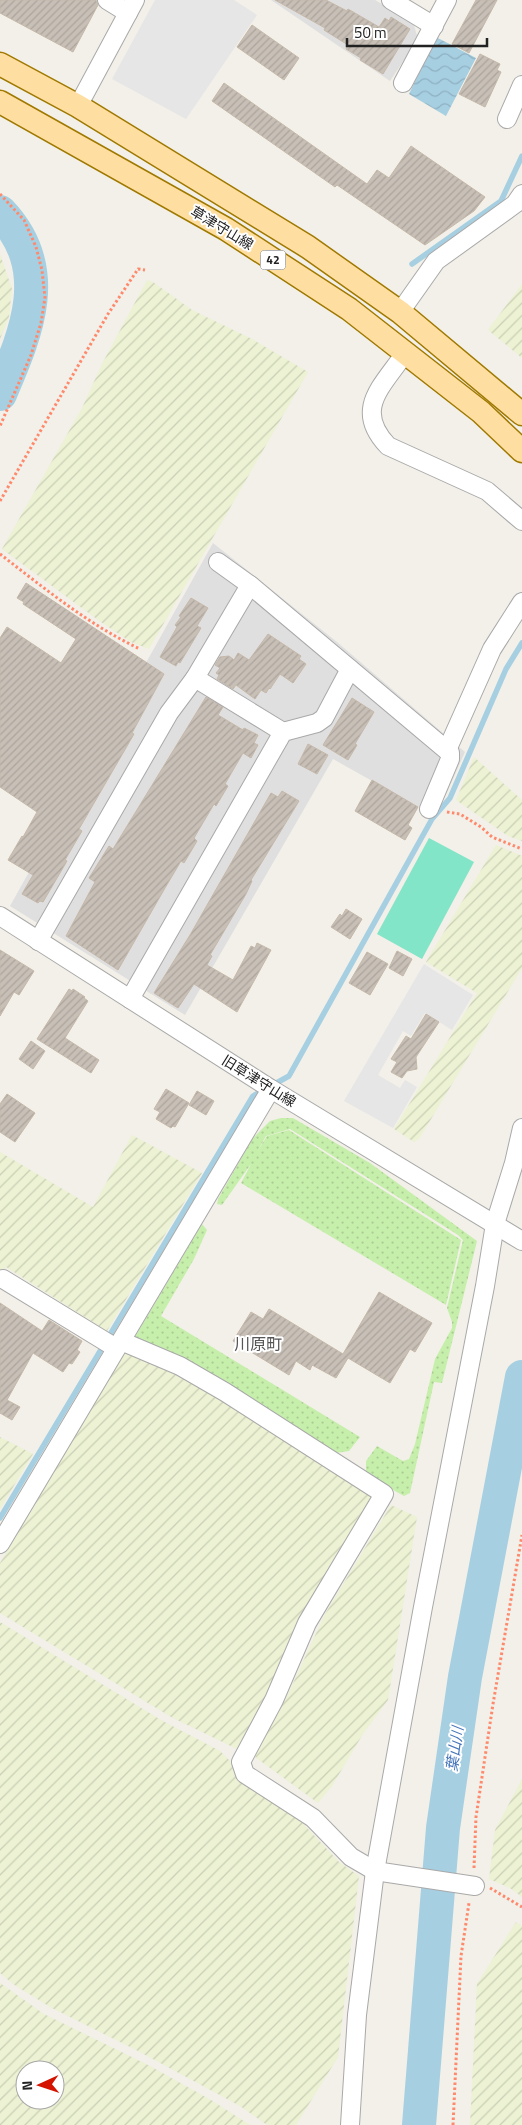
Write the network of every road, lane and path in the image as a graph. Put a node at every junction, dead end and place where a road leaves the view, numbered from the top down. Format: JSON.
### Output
{"nodes":[{"id":1,"x":106,"y":0,"type":"edge"},
{"id":2,"x":391,"y":0,"type":"edge"},
{"id":3,"x":447,"y":0,"type":"edge"},
{"id":4,"x":132,"y":6,"type":"edge"},
{"id":5,"x":434,"y":26,"type":"junction"},
{"id":6,"x":0,"y":64,"type":"edge"},
{"id":7,"x":403,"y":83,"type":"dead end"},
{"id":8,"x":522,"y":85,"type":"edge"},
{"id":9,"x":0,"y":102,"type":"edge"},
{"id":10,"x":78,"y":106,"type":"junction"},
{"id":11,"x":507,"y":119,"type":"dead end"},
{"id":12,"x":0,"y":194,"type":"edge"},
{"id":13,"x":522,"y":194,"type":"edge"},
{"id":14,"x":145,"y":270,"type":"dead end"},
{"id":15,"x":400,"y":312,"type":"junction"},
{"id":16,"x":405,"y":353,"type":"junction"},
{"id":17,"x":522,"y":414,"type":"edge"},
{"id":18,"x":0,"y":426,"type":"edge"},
{"id":19,"x":522,"y":451,"type":"edge"},
{"id":20,"x":0,"y":502,"type":"edge"},
{"id":21,"x":522,"y":521,"type":"edge"},
{"id":22,"x":0,"y":554,"type":"edge"},
{"id":23,"x":218,"y":562,"type":"dead end"},
{"id":24,"x":250,"y":585,"type":"junction"},
{"id":25,"x":522,"y":602,"type":"edge"},
{"id":26,"x":140,"y":649,"type":"dead end"},
{"id":27,"x":350,"y":669,"type":"junction"},
{"id":28,"x":195,"y":678,"type":"junction"},
{"id":29,"x":283,"y":732,"type":"junction"},
{"id":30,"x":447,"y":750,"type":"junction"},
{"id":31,"x":429,"y":809,"type":"joint"},
{"id":32,"x":522,"y":849,"type":"edge"},
{"id":33,"x":0,"y":916,"type":"edge"},
{"id":34,"x":38,"y":941,"type":"junction"},
{"id":35,"x":130,"y":999,"type":"junction"},
{"id":36,"x":271,"y":1089,"type":"junction"},
{"id":37,"x":522,"y":1128,"type":"edge"},
{"id":38,"x":498,"y":1226,"type":"junction"},
{"id":39,"x":522,"y":1241,"type":"edge"},
{"id":40,"x":3,"y":1279,"type":"dead end"},
{"id":41,"x":119,"y":1345,"type":"junction"},
{"id":42,"x":522,"y":1535,"type":"edge"},
{"id":43,"x":0,"y":1544,"type":"edge"},
{"id":44,"x":378,"y":1871,"type":"junction"},
{"id":45,"x":471,"y":1886,"type":"junction"},
{"id":46,"x":522,"y":1907,"type":"edge"},
{"id":47,"x":350,"y":2125,"type":"edge"},
{"id":48,"x":453,"y":2125,"type":"edge"}],
"edges":[{"from":1,"to":4,"type":"street"},
{"from":2,"to":5,"type":"street"},
{"from":3,"to":5,"type":"street"},
{"from":4,"to":10,"type":"street"},
{"from":5,"to":7,"type":"street"},
{"from":6,"to":10,"type":"main road","name":"草津守山線","number":"42"},
{"from":8,"to":11,"type":"street"},
{"from":9,"to":16,"type":"main road","name":"草津守山線","number":"42"},
{"from":10,"to":15,"type":"main road","name":"草津守山線","number":"42"},
{"from":12,"to":18,"type":"path"},
{"from":13,"to":15,"type":"street"},
{"from":14,"to":20,"type":"path"},
{"from":15,"to":17,"type":"main road","name":"草津守山線","number":"42"},
{"from":16,"to":19,"type":"main road","name":"草津守山線","number":"42"},
{"from":16,"to":21,"type":"street"},
{"from":22,"to":26,"type":"path"},
{"from":23,"to":24,"type":"street"},
{"from":24,"to":27,"type":"street"},
{"from":24,"to":28,"type":"street"},
{"from":25,"to":30,"type":"street"},
{"from":27,"to":29,"type":"street"},
{"from":27,"to":30,"type":"street"},
{"from":28,"to":29,"type":"street"},
{"from":28,"to":34,"type":"street"},
{"from":29,"to":35,"type":"street"},
{"from":30,"to":31,"type":"street"},
{"from":31,"to":32,"type":"path"},
{"from":33,"to":34,"type":"street","name":"旧草津守山線"},
{"from":34,"to":35,"type":"street","name":"旧草津守山線"},
{"from":35,"to":36,"type":"street","name":"旧草津守山線"},
{"from":36,"to":38,"type":"street","name":"旧草津守山線"},
{"from":36,"to":41,"type":"street"},
{"from":37,"to":38,"type":"street"},
{"from":38,"to":39,"type":"street","name":"旧草津守山線"},
{"from":38,"to":44,"type":"street"},
{"from":40,"to":41,"type":"street"},
{"from":41,"to":43,"type":"street"},
{"from":41,"to":44,"type":"street"},
{"from":42,"to":45,"type":"path"},
{"from":44,"to":45,"type":"street"},
{"from":44,"to":47,"type":"street"},
{"from":45,"to":46,"type":"path"},
{"from":45,"to":48,"type":"path"}]}
